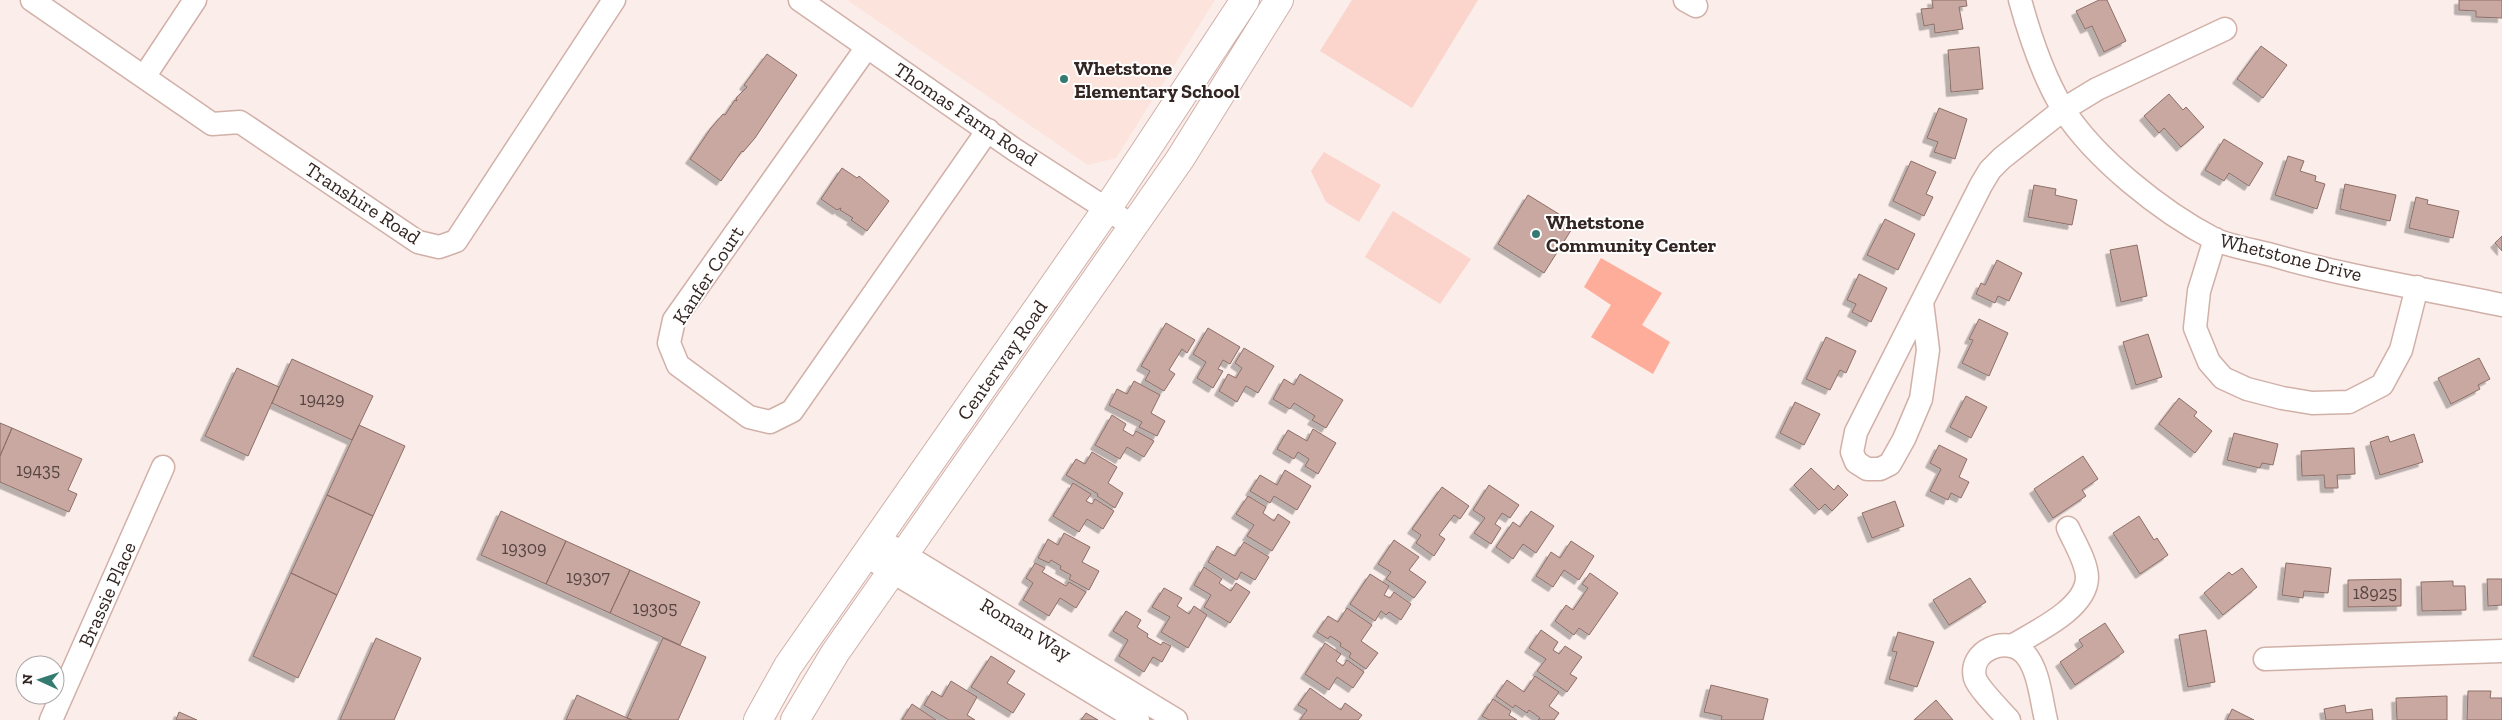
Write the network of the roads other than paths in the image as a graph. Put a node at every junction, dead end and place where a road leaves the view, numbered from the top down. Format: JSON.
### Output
{"nodes":[{"id":1,"x":32,"y":0,"type":"edge"},
{"id":2,"x":195,"y":0,"type":"edge"},
{"id":3,"x":614,"y":0,"type":"edge"},
{"id":4,"x":800,"y":0,"type":"edge"},
{"id":5,"x":1245,"y":0,"type":"edge"},
{"id":6,"x":1279,"y":0,"type":"edge"},
{"id":7,"x":2020,"y":0,"type":"edge"},
{"id":8,"x":2226,"y":29,"type":"dead end"},
{"id":9,"x":867,"y":47,"type":"junction"},
{"id":10,"x":144,"y":77,"type":"junction"},
{"id":11,"x":2064,"y":109,"type":"junction"},
{"id":12,"x":988,"y":130,"type":"junction"},
{"id":13,"x":1107,"y":209,"type":"junction"},
{"id":14,"x":1133,"y":226,"type":"junction"},
{"id":15,"x":2215,"y":240,"type":"junction"},
{"id":16,"x":2417,"y":287,"type":"junction"},
{"id":17,"x":1922,"y":302,"type":"junction"},
{"id":18,"x":2502,"y":305,"type":"edge"},
{"id":19,"x":163,"y":468,"type":"dead end"},
{"id":20,"x":2068,"y":528,"type":"dead end"},
{"id":21,"x":871,"y":546,"type":"junction"},
{"id":22,"x":898,"y":563,"type":"junction"},
{"id":23,"x":2012,"y":646,"type":"junction"},
{"id":24,"x":2502,"y":651,"type":"edge"},
{"id":25,"x":2265,"y":659,"type":"dead end"},
{"id":26,"x":51,"y":720,"type":"edge"},
{"id":27,"x":758,"y":720,"type":"edge"},
{"id":28,"x":795,"y":720,"type":"edge"},
{"id":29,"x":1138,"y":720,"type":"edge"},
{"id":30,"x":1176,"y":720,"type":"edge"},
{"id":31,"x":2009,"y":720,"type":"edge"},
{"id":32,"x":2046,"y":720,"type":"edge"}],
"edges":[{"from":1,"to":10,"type":"street","name":"Transhire Road"},
{"from":2,"to":10,"type":"street"},
{"from":3,"to":10,"type":"street","name":"Transhire Road"},
{"from":4,"to":9,"type":"street","name":"Thomas Farm Road"},
{"from":5,"to":13,"type":"street","name":"Centerway Road"},
{"from":6,"to":14,"type":"street","name":"Centerway Road"},
{"from":7,"to":11,"type":"street","name":"Whetstone Drive"},
{"from":8,"to":11,"type":"street"},
{"from":9,"to":12,"type":"street","name":"Thomas Farm Road"},
{"from":9,"to":12,"type":"street","name":"Kanfer Court"},
{"from":11,"to":15,"type":"street","name":"Whetstone Drive"},
{"from":11,"to":17,"type":"street"},
{"from":12,"to":13,"type":"street","name":"Thomas Farm Road"},
{"from":13,"to":14,"type":"street","name":"Thomas Farm Road"},
{"from":13,"to":21,"type":"street","name":"Centerway Road"},
{"from":14,"to":22,"type":"street","name":"Centerway Road"},
{"from":15,"to":16,"type":"street","name":"Whetstone Drive"},
{"from":15,"to":16,"type":"street"},
{"from":16,"to":18,"type":"street","name":"Whetstone Drive"},
{"from":17,"to":17,"type":"street"},
{"from":19,"to":26,"type":"street","name":"Brassie Place"},
{"from":20,"to":23,"type":"street"},
{"from":21,"to":22,"type":"street","name":"Roman Way"},
{"from":21,"to":27,"type":"street","name":"Centerway Road"},
{"from":22,"to":28,"type":"street","name":"Centerway Road"},
{"from":22,"to":29,"type":"street","name":"Roman Way"},
{"from":22,"to":30,"type":"street","name":"Roman Way"},
{"from":23,"to":31,"type":"street"},
{"from":23,"to":32,"type":"street"},
{"from":24,"to":25,"type":"street"}]}
